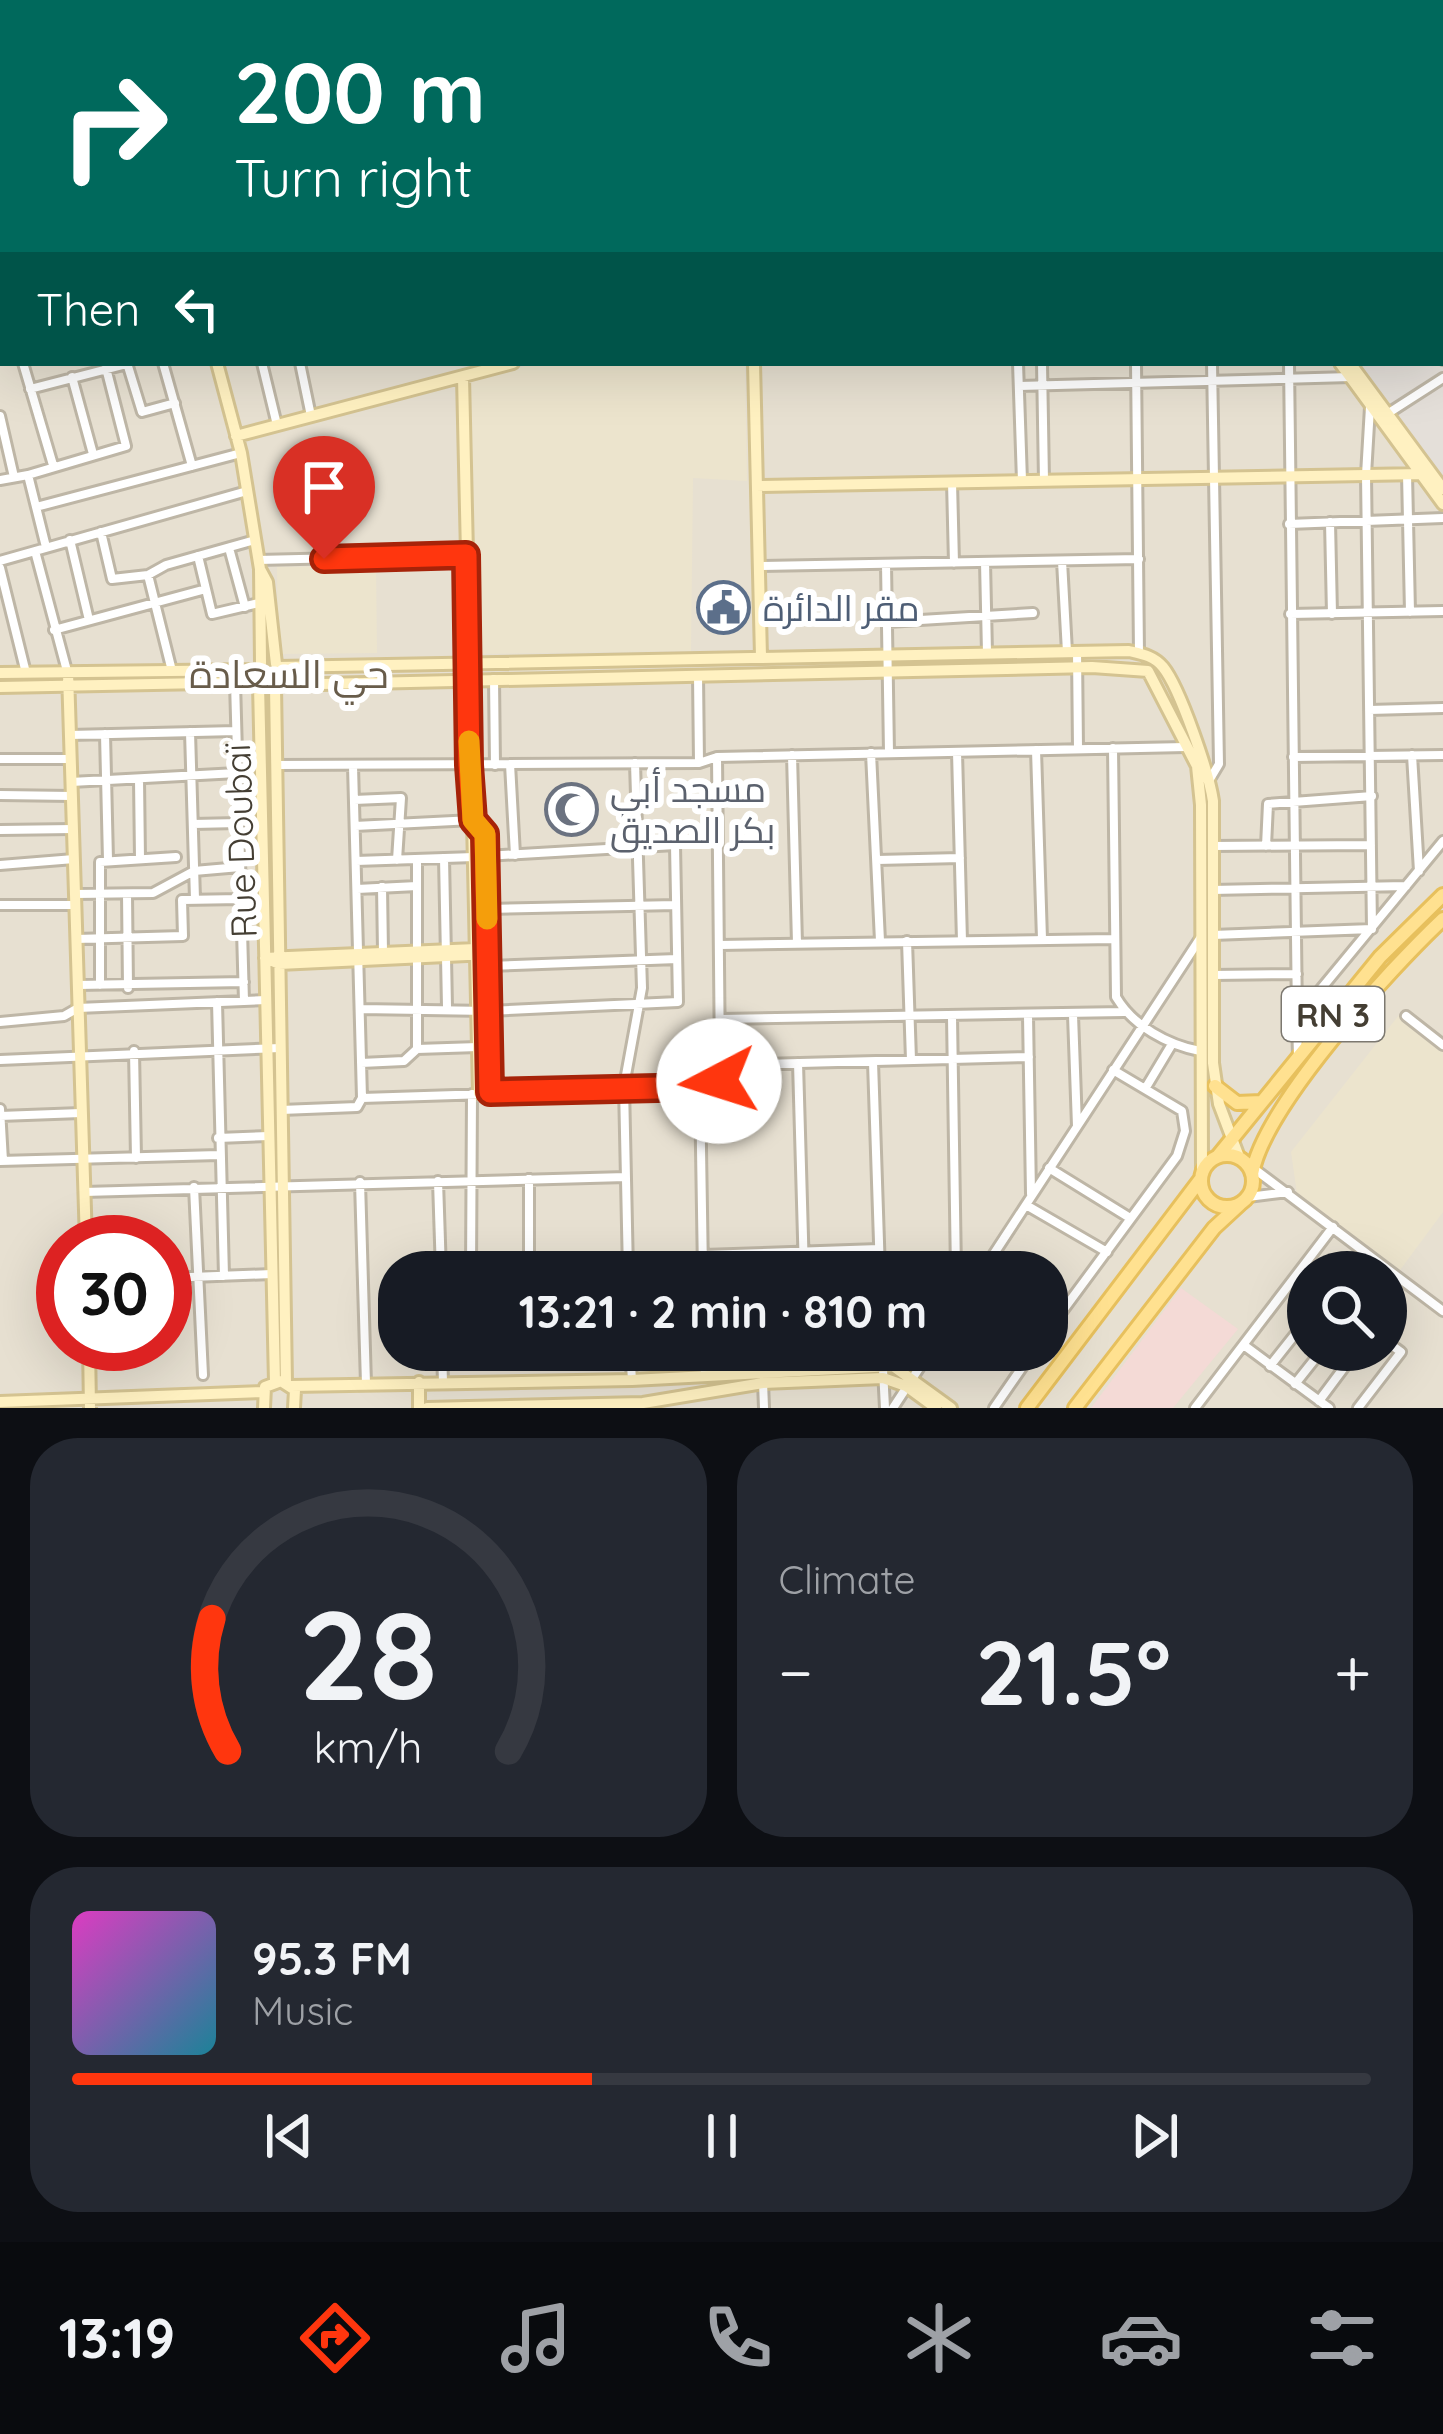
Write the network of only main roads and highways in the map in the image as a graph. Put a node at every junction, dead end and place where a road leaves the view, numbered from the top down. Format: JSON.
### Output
{"nodes":[{"id":1,"x":218,"y":366,"type":"edge"},
{"id":2,"x":502,"y":366,"type":"edge"},
{"id":3,"x":754,"y":366,"type":"edge"},
{"id":4,"x":1342,"y":366,"type":"edge"},
{"id":5,"x":1352,"y":366,"type":"edge"},
{"id":6,"x":463,"y":377,"type":"junction"},
{"id":7,"x":236,"y":436,"type":"junction"},
{"id":8,"x":1414,"y":474,"type":"junction"},
{"id":9,"x":757,"y":486,"type":"junction"},
{"id":10,"x":1443,"y":489,"type":"edge"},
{"id":11,"x":1443,"y":504,"type":"edge"},
{"id":12,"x":259,"y":564,"type":"junction"},
{"id":13,"x":760,"y":657,"type":"junction"},
{"id":14,"x":468,"y":662,"type":"junction"},
{"id":15,"x":277,"y":666,"type":"junction"},
{"id":16,"x":0,"y":673,"type":"edge"},
{"id":17,"x":258,"y":675,"type":"junction"},
{"id":18,"x":468,"y":678,"type":"junction"},
{"id":19,"x":68,"y":679,"type":"junction"},
{"id":20,"x":276,"y":686,"type":"junction"},
{"id":21,"x":0,"y":687,"type":"edge"},
{"id":22,"x":480,"y":857,"type":"junction"},
{"id":23,"x":1443,"y":895,"type":"edge"},
{"id":24,"x":1443,"y":919,"type":"edge"},
{"id":25,"x":417,"y":955,"type":"junction"},
{"id":26,"x":358,"y":957,"type":"junction"},
{"id":27,"x":482,"y":957,"type":"junction"},
{"id":28,"x":274,"y":959,"type":"junction"},
{"id":29,"x":483,"y":1009,"type":"junction"},
{"id":30,"x":274,"y":1048,"type":"junction"},
{"id":31,"x":1215,"y":1086,"type":"junction"},
{"id":32,"x":1263,"y":1102,"type":"junction"},
{"id":33,"x":1231,"y":1140,"type":"junction"},
{"id":34,"x":1218,"y":1156,"type":"junction"},
{"id":35,"x":1247,"y":1164,"type":"junction"},
{"id":36,"x":1201,"y":1176,"type":"junction"},
{"id":37,"x":276,"y":1184,"type":"junction"},
{"id":38,"x":1244,"y":1200,"type":"junction"},
{"id":39,"x":85,"y":1215,"type":"edge"},
{"id":40,"x":89,"y":1371,"type":"edge"},
{"id":41,"x":808,"y":1371,"type":"edge"},
{"id":42,"x":871,"y":1371,"type":"edge"},
{"id":43,"x":888,"y":1371,"type":"edge"},
{"id":44,"x":657,"y":1378,"type":"junction"},
{"id":45,"x":763,"y":1378,"type":"junction"},
{"id":46,"x":632,"y":1380,"type":"junction"},
{"id":47,"x":418,"y":1382,"type":"junction"},
{"id":48,"x":909,"y":1382,"type":"junction"},
{"id":49,"x":284,"y":1383,"type":"junction"},
{"id":50,"x":263,"y":1392,"type":"junction"},
{"id":51,"x":0,"y":1402,"type":"edge"},
{"id":52,"x":90,"y":1403,"type":"edge"},
{"id":53,"x":637,"y":1403,"type":"junction"},
{"id":54,"x":659,"y":1405,"type":"edge"},
{"id":55,"x":522,"y":1406,"type":"edge"},
{"id":56,"x":264,"y":1408,"type":"edge"},
{"id":57,"x":294,"y":1408,"type":"edge"},
{"id":58,"x":423,"y":1408,"type":"edge"},
{"id":59,"x":936,"y":1408,"type":"edge"},
{"id":60,"x":951,"y":1408,"type":"edge"},
{"id":61,"x":1027,"y":1408,"type":"edge"},
{"id":62,"x":1075,"y":1408,"type":"edge"}],
"edges":[{"from":1,"to":7,"type":"main road"},
{"from":2,"to":6,"type":"main road"},
{"from":3,"to":9,"type":"main road"},
{"from":4,"to":8,"type":"main road"},
{"from":5,"to":10,"type":"main road"},
{"from":6,"to":7,"type":"main road"},
{"from":6,"to":14,"type":"main road"},
{"from":7,"to":12,"type":"main road"},
{"from":8,"to":9,"type":"main road"},
{"from":8,"to":11,"type":"main road"},
{"from":9,"to":13,"type":"main road"},
{"from":12,"to":15,"type":"main road"},
{"from":12,"to":17,"type":"main road"},
{"from":13,"to":14,"type":"main road"},
{"from":13,"to":31,"type":"main road"},
{"from":14,"to":15,"type":"main road"},
{"from":14,"to":18,"type":"main road"},
{"from":15,"to":17,"type":"main road"},
{"from":15,"to":20,"type":"main road"},
{"from":16,"to":19,"type":"main road"},
{"from":17,"to":19,"type":"main road"},
{"from":17,"to":19,"type":"main road"},
{"from":17,"to":20,"type":"main road"},
{"from":17,"to":28,"type":"main road"},
{"from":18,"to":20,"type":"main road"},
{"from":18,"to":22,"type":"main road"},
{"from":18,"to":36,"type":"main road"},
{"from":19,"to":21,"type":"main road"},
{"from":19,"to":39,"type":"main road"},
{"from":20,"to":28,"type":"main road"},
{"from":22,"to":27,"type":"main road"},
{"from":22,"to":27,"type":"main road"},
{"from":23,"to":32,"type":"main road","number":"RN 3"},
{"from":24,"to":35,"type":"main road","number":"RN 3"},
{"from":25,"to":26,"type":"main road"},
{"from":25,"to":26,"type":"main road"},
{"from":25,"to":27,"type":"main road"},
{"from":26,"to":28,"type":"main road"},
{"from":27,"to":29,"type":"main road"},
{"from":28,"to":30,"type":"main road"},
{"from":28,"to":30,"type":"main road"},
{"from":29,"to":29,"type":"main road"},
{"from":30,"to":37,"type":"main road"},
{"from":30,"to":37,"type":"main road"},
{"from":31,"to":32,"type":"main road"},
{"from":31,"to":33,"type":"main road"},
{"from":32,"to":33,"type":"main road","number":"RN 3"},
{"from":33,"to":34,"type":"main road","number":"RN 3"},
{"from":33,"to":35,"type":"main road"},
{"from":34,"to":35,"type":"main road"},
{"from":34,"to":36,"type":"main road"},
{"from":35,"to":38,"type":"main road"},
{"from":36,"to":38,"type":"main road"},
{"from":36,"to":61,"type":"main road"},
{"from":37,"to":49,"type":"main road"},
{"from":37,"to":49,"type":"main road"},
{"from":38,"to":62,"type":"main road"},
{"from":40,"to":52,"type":"main road"},
{"from":41,"to":45,"type":"main road"},
{"from":42,"to":45,"type":"main road"},
{"from":43,"to":48,"type":"main road"},
{"from":44,"to":45,"type":"main road"},
{"from":44,"to":46,"type":"main road"},
{"from":44,"to":54,"type":"main road"},
{"from":45,"to":54,"type":"main road"},
{"from":46,"to":47,"type":"main road"},
{"from":46,"to":53,"type":"main road"},
{"from":47,"to":49,"type":"main road"},
{"from":47,"to":58,"type":"main road"},
{"from":48,"to":59,"type":"main road"},
{"from":48,"to":60,"type":"main road"},
{"from":49,"to":50,"type":"main road"},
{"from":49,"to":57,"type":"main road"},
{"from":50,"to":52,"type":"main road"},
{"from":50,"to":56,"type":"main road"},
{"from":51,"to":52,"type":"main road"},
{"from":53,"to":54,"type":"main road"},
{"from":53,"to":55,"type":"main road"},
{"from":55,"to":58,"type":"main road"}]}
